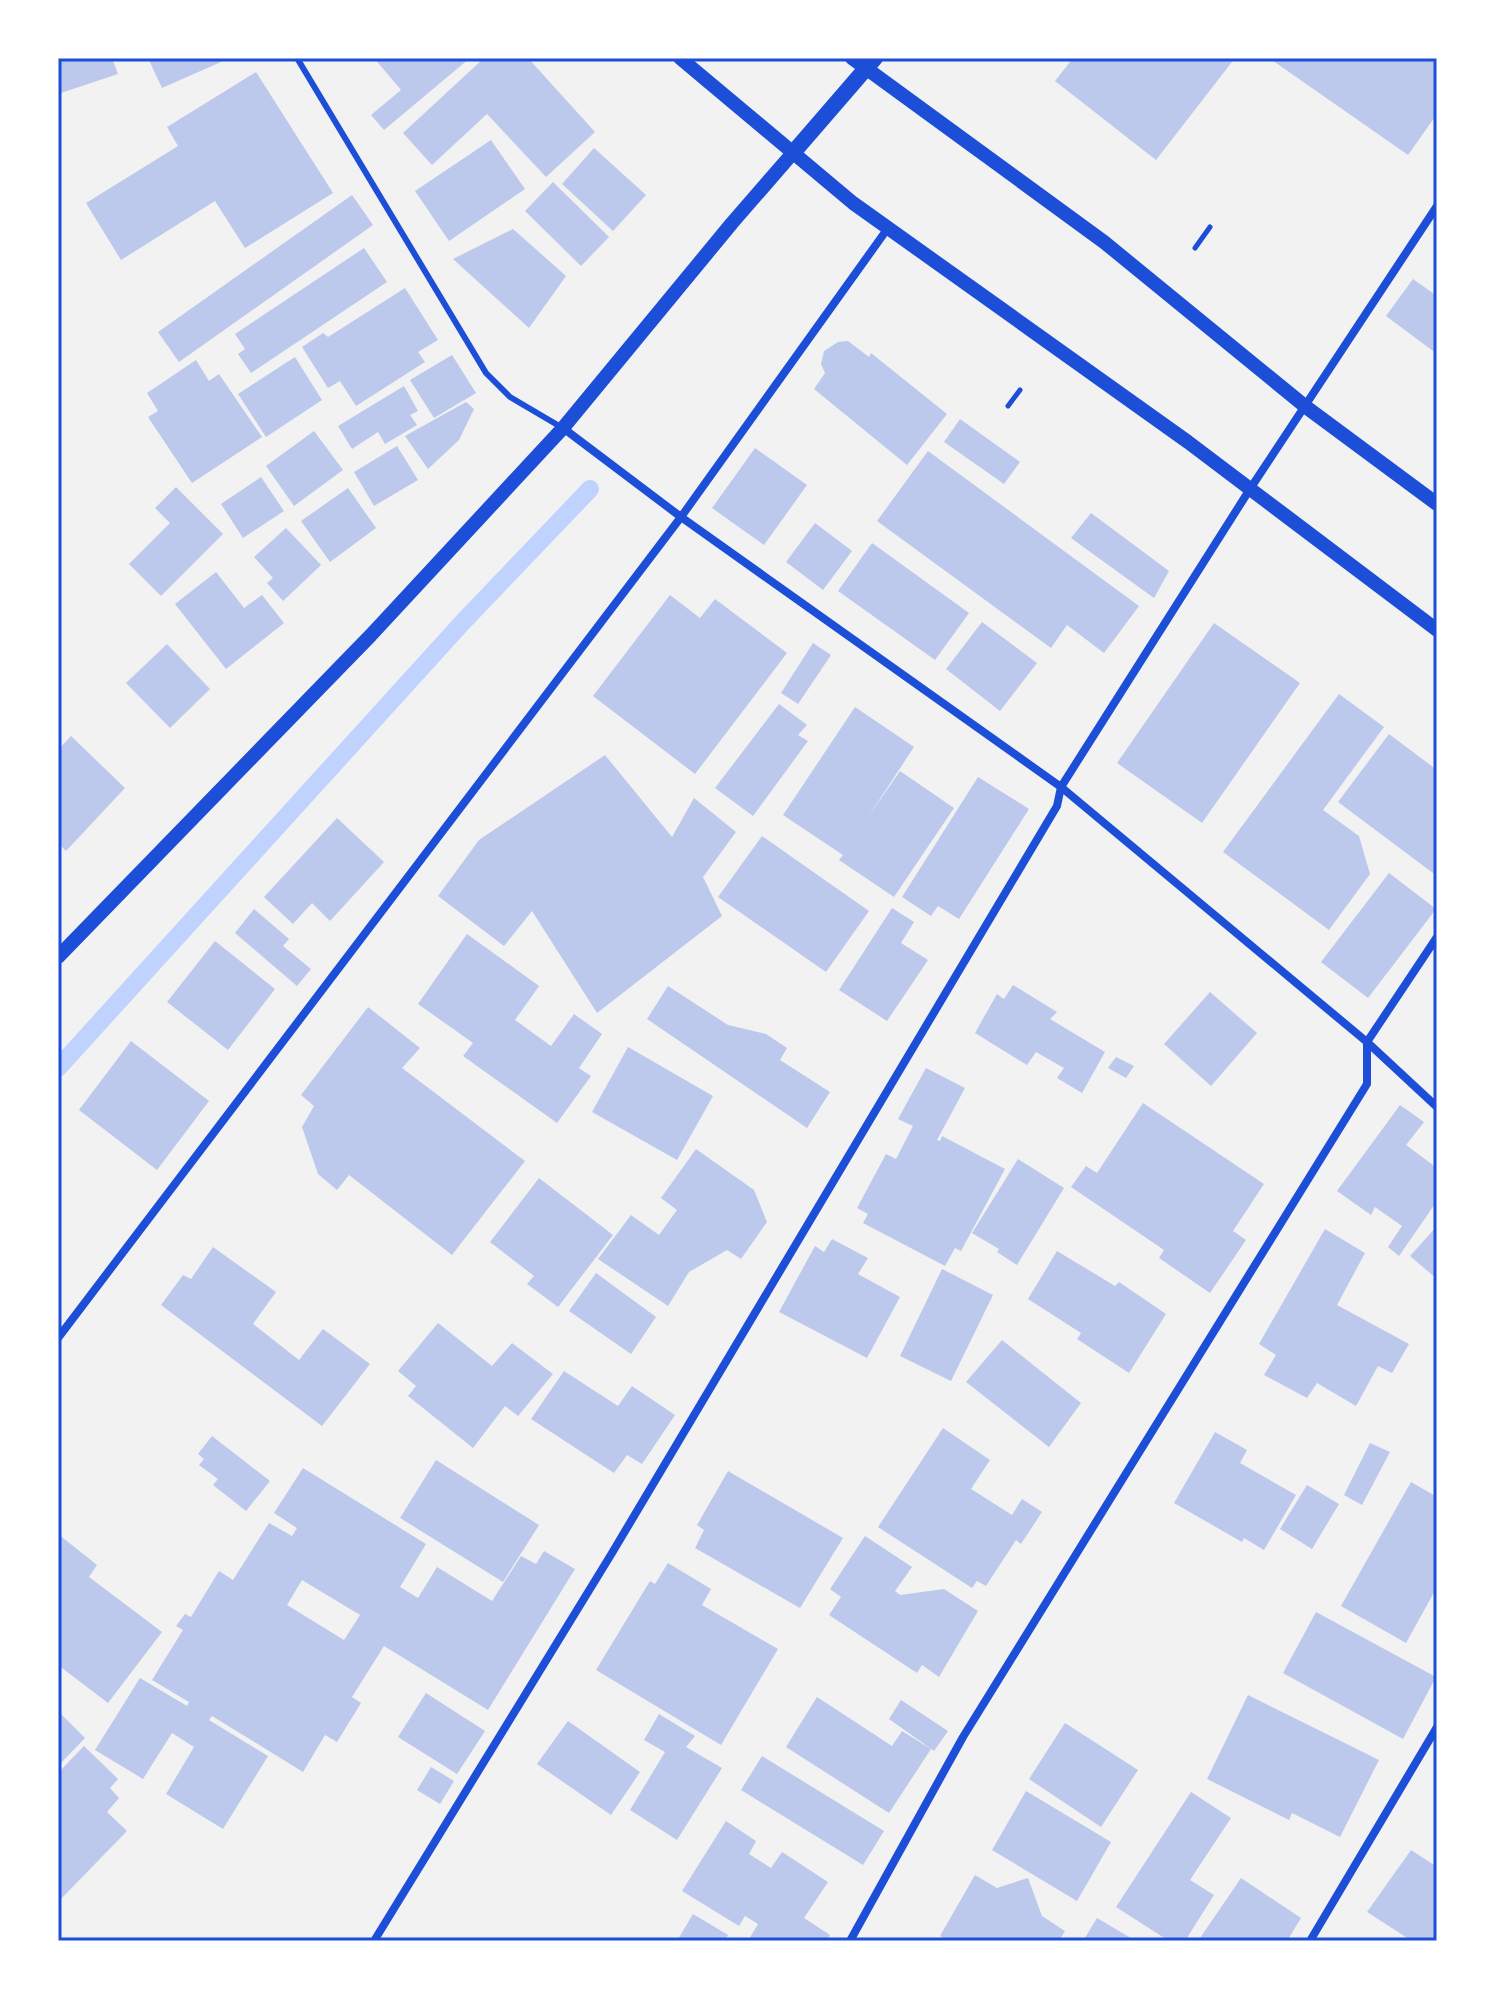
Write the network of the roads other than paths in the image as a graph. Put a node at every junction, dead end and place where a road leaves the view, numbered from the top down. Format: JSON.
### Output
{"nodes":[{"id":1,"x":297,"y":58,"type":"edge"},
{"id":2,"x":680,"y":58,"type":"edge"},
{"id":3,"x":864,"y":62,"type":"edge"},
{"id":4,"x":792,"y":154,"type":"junction"},
{"id":5,"x":1437,"y":206,"type":"edge"},
{"id":6,"x":888,"y":228,"type":"junction"},
{"id":7,"x":1306,"y":407,"type":"junction"},
{"id":8,"x":563,"y":428,"type":"junction"},
{"id":9,"x":1250,"y":489,"type":"junction"},
{"id":10,"x":1437,"y":504,"type":"edge"},
{"id":11,"x":681,"y":517,"type":"junction"},
{"id":12,"x":1437,"y":630,"type":"edge"},
{"id":13,"x":1061,"y":787,"type":"junction"},
{"id":14,"x":1437,"y":937,"type":"edge"},
{"id":15,"x":58,"y":957,"type":"edge"},
{"id":16,"x":1367,"y":1042,"type":"junction"},
{"id":17,"x":1437,"y":1107,"type":"edge"},
{"id":18,"x":58,"y":1338,"type":"edge"},
{"id":19,"x":1437,"y":1727,"type":"edge"},
{"id":20,"x":374,"y":1941,"type":"edge"},
{"id":21,"x":850,"y":1941,"type":"edge"},
{"id":22,"x":1310,"y":1941,"type":"edge"}],
"edges":[{"from":1,"to":8,"type":"lane"},
{"from":2,"to":4,"type":"street"},
{"from":3,"to":4,"type":"main road"},
{"from":3,"to":7,"type":"street"},
{"from":4,"to":6,"type":"street"},
{"from":4,"to":8,"type":"street"},
{"from":5,"to":7,"type":"street"},
{"from":6,"to":9,"type":"street"},
{"from":6,"to":11,"type":"street"},
{"from":7,"to":9,"type":"street"},
{"from":7,"to":10,"type":"street"},
{"from":8,"to":11,"type":"street"},
{"from":8,"to":15,"type":"street"},
{"from":9,"to":12,"type":"street"},
{"from":9,"to":13,"type":"street"},
{"from":11,"to":13,"type":"street"},
{"from":11,"to":18,"type":"street"},
{"from":13,"to":16,"type":"street"},
{"from":13,"to":20,"type":"street"},
{"from":14,"to":16,"type":"street"},
{"from":16,"to":17,"type":"street"},
{"from":16,"to":21,"type":"street"},
{"from":19,"to":22,"type":"street"}]}
